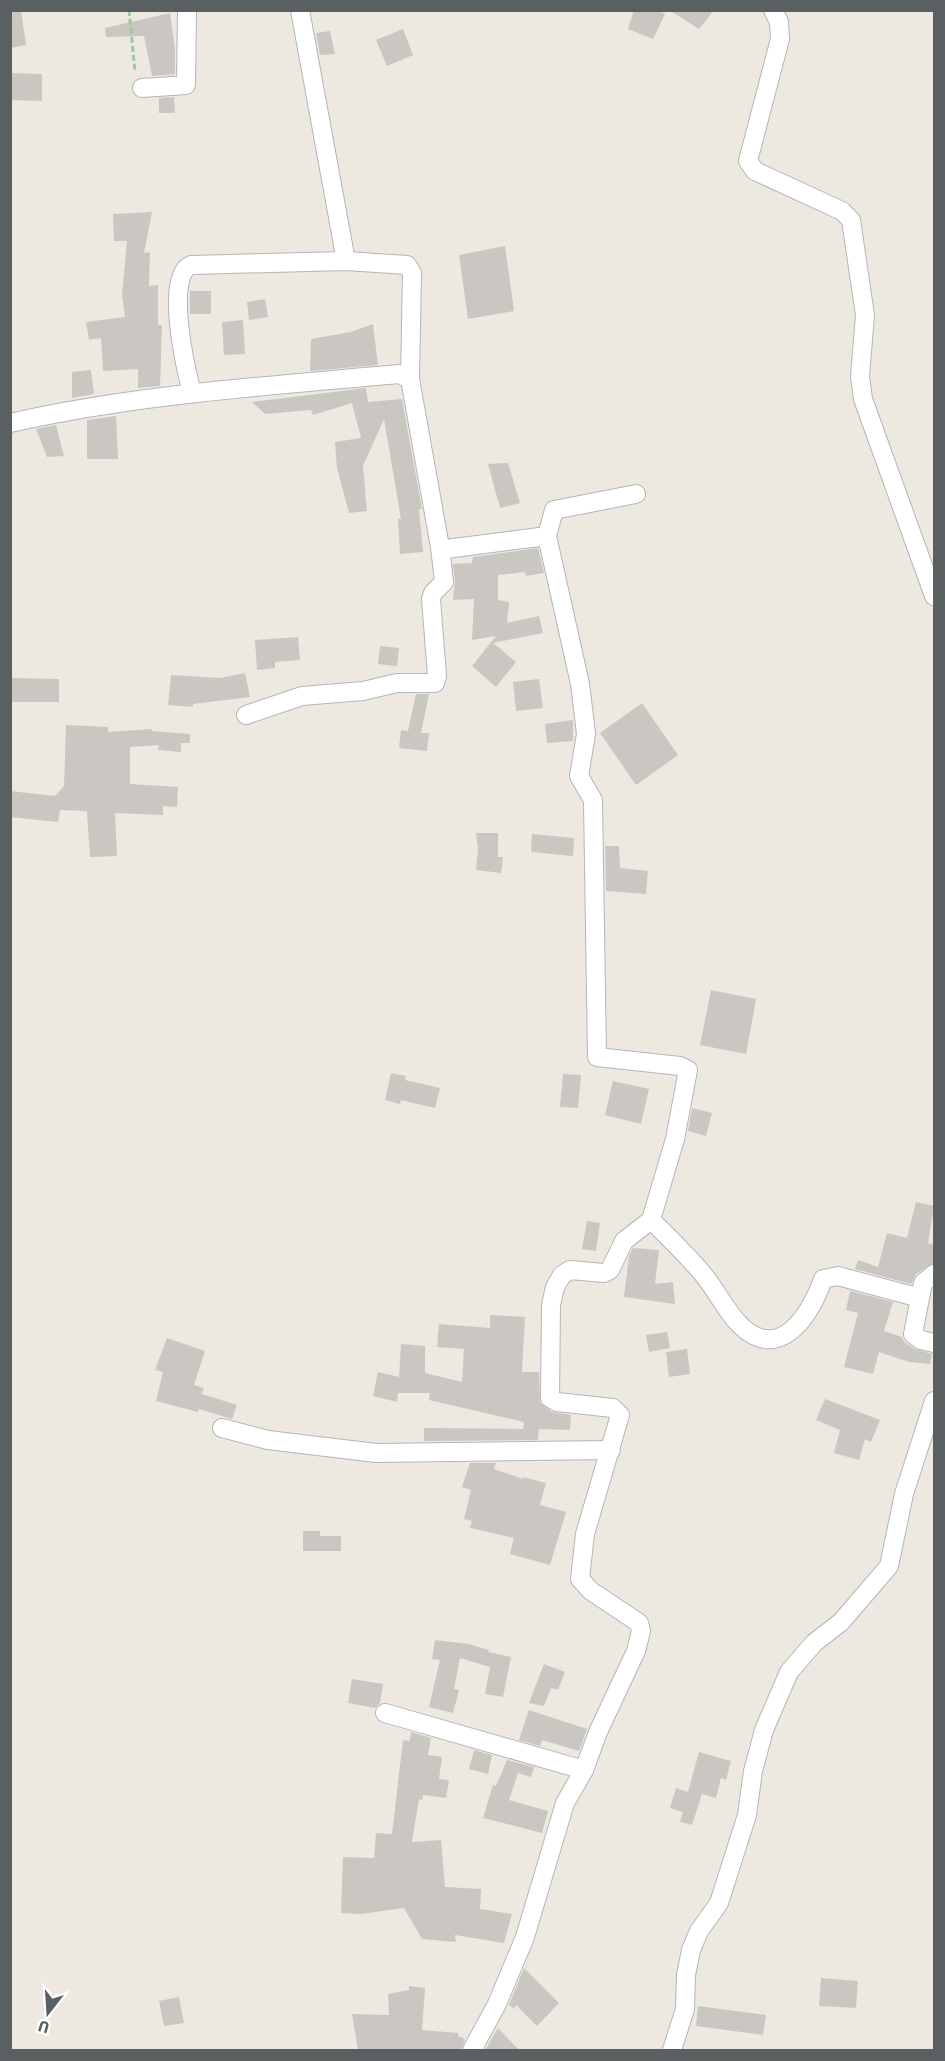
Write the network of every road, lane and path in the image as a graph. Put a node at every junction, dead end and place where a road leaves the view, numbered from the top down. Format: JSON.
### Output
{"nodes":[{"id":1,"x":129,"y":10,"type":"edge"},
{"id":2,"x":187,"y":10,"type":"edge"},
{"id":3,"x":300,"y":10,"type":"edge"},
{"id":4,"x":773,"y":10,"type":"edge"},
{"id":5,"x":142,"y":88,"type":"joint"},
{"id":6,"x":346,"y":261,"type":"junction"},
{"id":7,"x":410,"y":379,"type":"junction"},
{"id":8,"x":192,"y":393,"type":"junction"},
{"id":9,"x":10,"y":423,"type":"edge"},
{"id":10,"x":636,"y":494,"type":"dead end"},
{"id":11,"x":547,"y":536,"type":"junction"},
{"id":12,"x":440,"y":547,"type":"junction"},
{"id":13,"x":934,"y":596,"type":"edge"},
{"id":14,"x":246,"y":716,"type":"dead end"},
{"id":15,"x":651,"y":1220,"type":"junction"},
{"id":16,"x":934,"y":1274,"type":"edge"},
{"id":17,"x":920,"y":1298,"type":"junction"},
{"id":18,"x":934,"y":1343,"type":"edge"},
{"id":19,"x":934,"y":1401,"type":"edge"},
{"id":20,"x":222,"y":1428,"type":"dead end"},
{"id":21,"x":611,"y":1450,"type":"junction"},
{"id":22,"x":385,"y":1713,"type":"dead end"},
{"id":23,"x":584,"y":1770,"type":"junction"},
{"id":24,"x":472,"y":2050,"type":"edge"},
{"id":25,"x":672,"y":2050,"type":"edge"}],
"edges":[{"from":1,"to":5,"type":"path"},
{"from":2,"to":5,"type":"street"},
{"from":3,"to":6,"type":"street"},
{"from":4,"to":13,"type":"street"},
{"from":6,"to":7,"type":"street"},
{"from":6,"to":8,"type":"street"},
{"from":7,"to":8,"type":"street"},
{"from":7,"to":12,"type":"street"},
{"from":8,"to":9,"type":"street"},
{"from":10,"to":11,"type":"street"},
{"from":11,"to":12,"type":"street"},
{"from":11,"to":15,"type":"street"},
{"from":12,"to":14,"type":"street"},
{"from":15,"to":17,"type":"street"},
{"from":15,"to":21,"type":"street"},
{"from":16,"to":17,"type":"street"},
{"from":17,"to":18,"type":"street"},
{"from":19,"to":25,"type":"street"},
{"from":20,"to":21,"type":"street"},
{"from":21,"to":23,"type":"street"},
{"from":22,"to":23,"type":"street"},
{"from":23,"to":24,"type":"street"}]}
